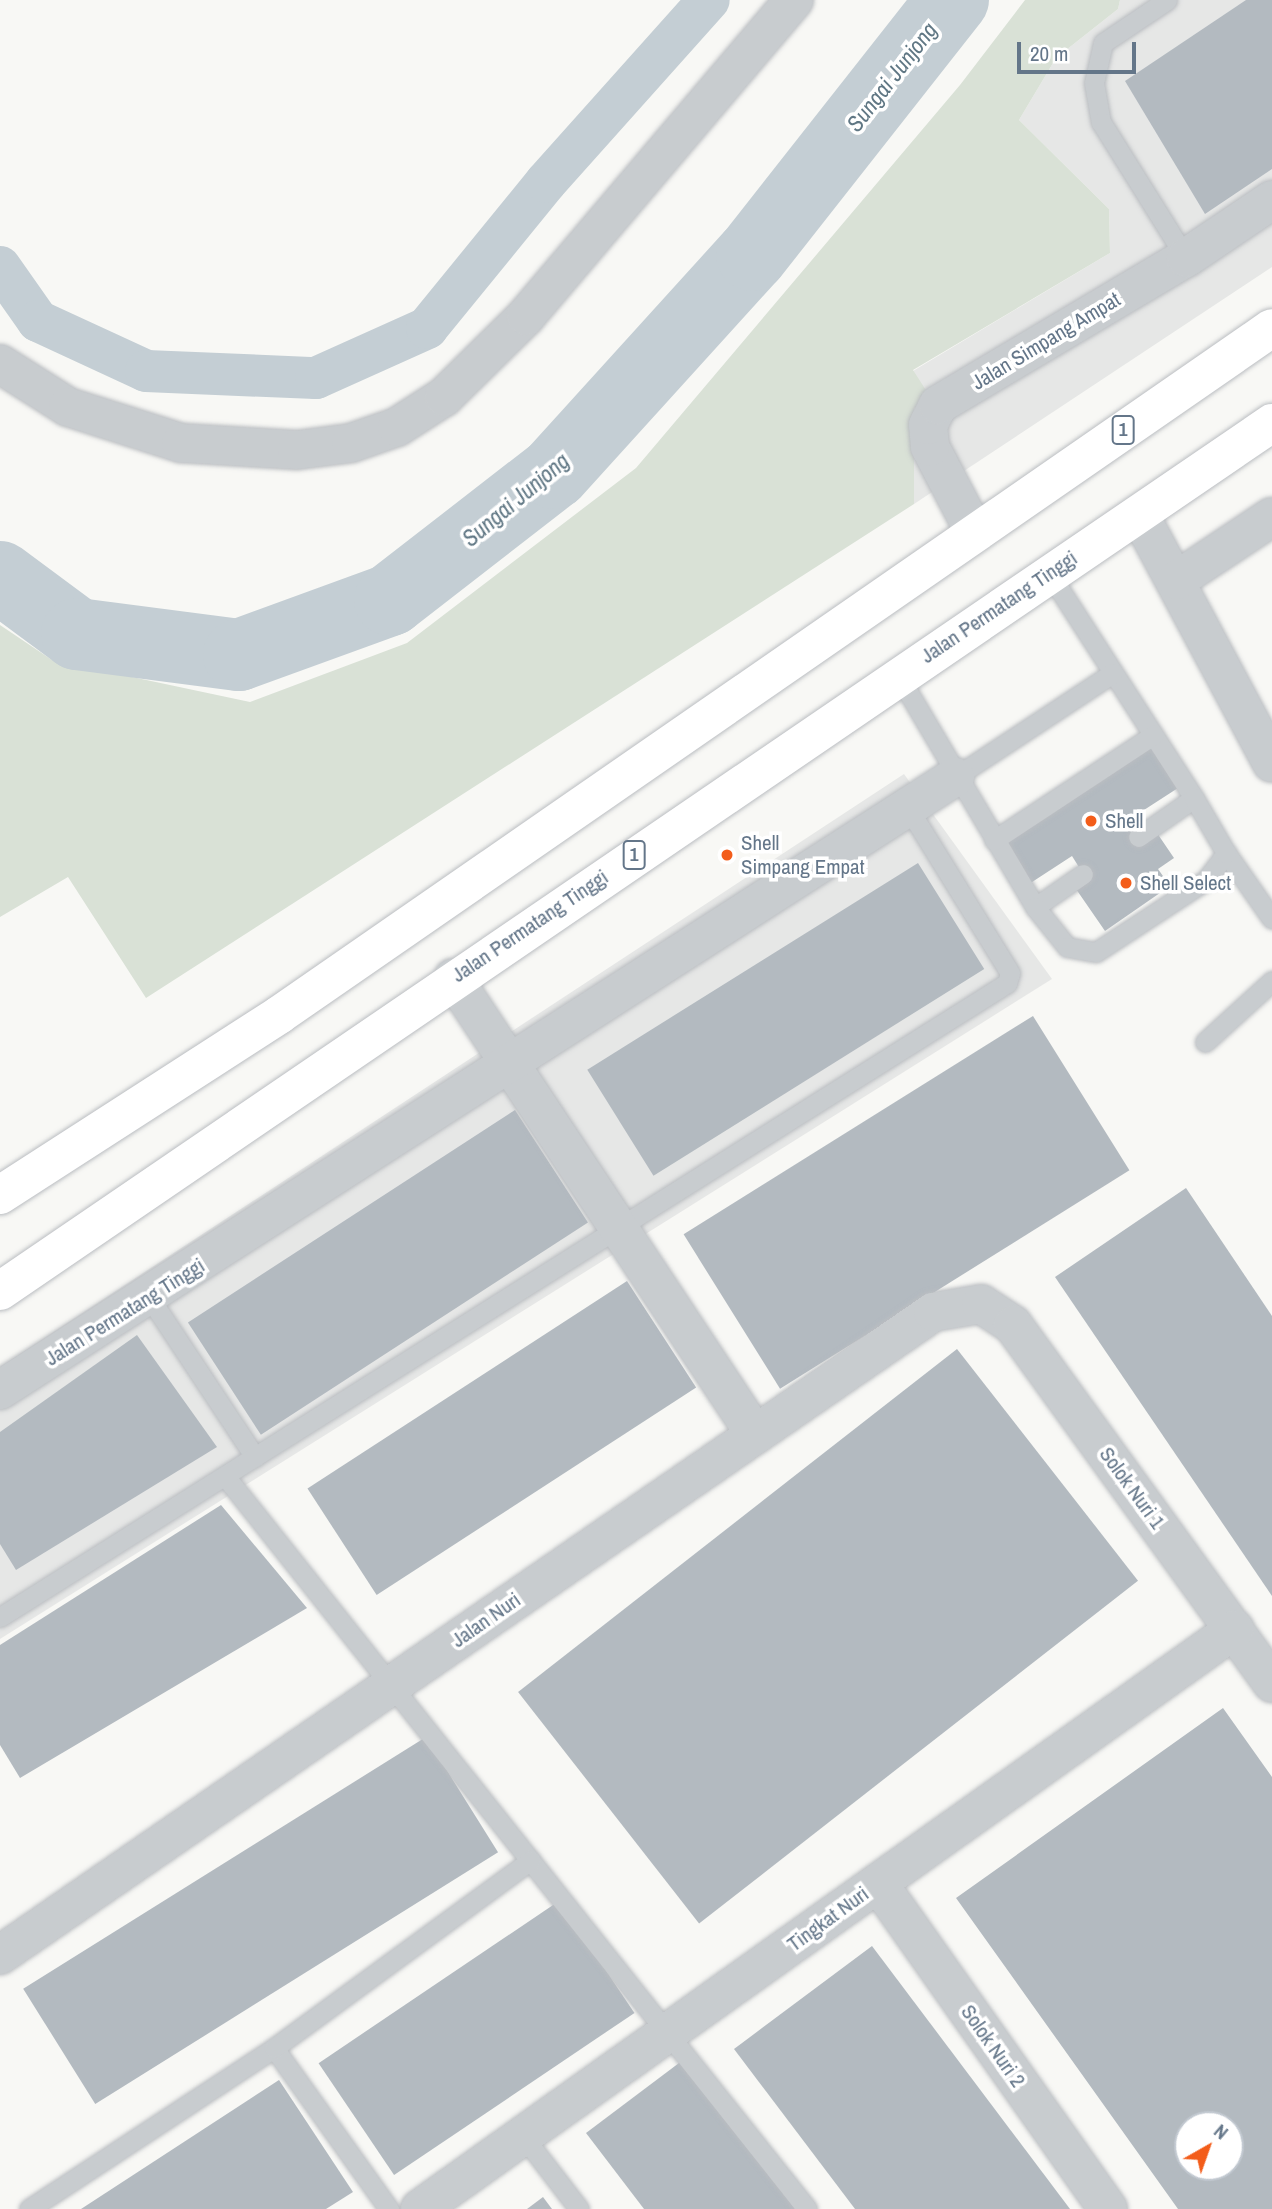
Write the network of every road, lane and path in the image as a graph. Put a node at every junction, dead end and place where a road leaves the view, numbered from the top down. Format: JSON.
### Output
{"nodes":[{"id":1,"x":794,"y":0,"type":"edge"},
{"id":2,"x":1167,"y":0,"type":"edge"},
{"id":3,"x":1272,"y":200,"type":"edge"},
{"id":4,"x":1186,"y":258,"type":"junction"},
{"id":5,"x":1272,"y":328,"type":"edge"},
{"id":6,"x":0,"y":364,"type":"edge"},
{"id":7,"x":1272,"y":423,"type":"edge"},
{"id":8,"x":1139,"y":514,"type":"junction"},
{"id":9,"x":1272,"y":517,"type":"edge"},
{"id":10,"x":974,"y":531,"type":"junction"},
{"id":11,"x":1049,"y":573,"type":"junction"},
{"id":12,"x":1177,"y":580,"type":"junction"},
{"id":13,"x":1114,"y":673,"type":"junction"},
{"id":14,"x":898,"y":675,"type":"junction"},
{"id":15,"x":1153,"y":735,"type":"junction"},
{"id":16,"x":1272,"y":762,"type":"edge"},
{"id":17,"x":955,"y":777,"type":"junction"},
{"id":18,"x":1194,"y":798,"type":"junction"},
{"id":19,"x":908,"y":808,"type":"junction"},
{"id":20,"x":1138,"y":837,"type":"dead end"},
{"id":21,"x":994,"y":841,"type":"junction"},
{"id":22,"x":1226,"y":853,"type":"junction"},
{"id":23,"x":1083,"y":874,"type":"dead end"},
{"id":24,"x":1035,"y":907,"type":"junction"},
{"id":25,"x":1272,"y":919,"type":"edge"},
{"id":26,"x":453,"y":978,"type":"junction"},
{"id":27,"x":1272,"y":981,"type":"edge"},
{"id":28,"x":1205,"y":1042,"type":"dead end"},
{"id":29,"x":510,"y":1066,"type":"junction"},
{"id":30,"x":0,"y":1195,"type":"edge"},
{"id":31,"x":618,"y":1228,"type":"junction"},
{"id":32,"x":0,"y":1291,"type":"edge"},
{"id":33,"x":149,"y":1297,"type":"junction"},
{"id":34,"x":981,"y":1304,"type":"joint"},
{"id":35,"x":0,"y":1391,"type":"edge"},
{"id":36,"x":755,"y":1434,"type":"junction"},
{"id":37,"x":255,"y":1457,"type":"junction"},
{"id":38,"x":225,"y":1476,"type":"junction"},
{"id":39,"x":0,"y":1617,"type":"edge"},
{"id":40,"x":1235,"y":1629,"type":"junction"},
{"id":41,"x":1272,"y":1683,"type":"edge"},
{"id":42,"x":392,"y":1685,"type":"junction"},
{"id":43,"x":531,"y":1860,"type":"junction"},
{"id":44,"x":878,"y":1883,"type":"junction"},
{"id":45,"x":0,"y":1955,"type":"edge"},
{"id":46,"x":668,"y":2033,"type":"junction"},
{"id":47,"x":274,"y":2048,"type":"junction"},
{"id":48,"x":523,"y":2136,"type":"junction"},
{"id":49,"x":29,"y":2209,"type":"edge"},
{"id":50,"x":389,"y":2209,"type":"edge"},
{"id":51,"x":420,"y":2209,"type":"edge"},
{"id":52,"x":579,"y":2209,"type":"edge"},
{"id":53,"x":807,"y":2209,"type":"edge"},
{"id":54,"x":1108,"y":2209,"type":"edge"}],
"edges":[{"from":1,"to":6,"type":"street"},
{"from":2,"to":4,"type":"lane"},
{"from":3,"to":4,"type":"street","name":"Jalan Simpang Ampat"},
{"from":4,"to":10,"type":"street","name":"Jalan Simpang Ampat"},
{"from":5,"to":10,"type":"highway","number":"1"},
{"from":7,"to":8,"type":"highway","name":"Jalan Permatang Tinggi","number":"1"},
{"from":8,"to":11,"type":"highway","name":"Jalan Permatang Tinggi","number":"1"},
{"from":8,"to":12,"type":"street"},
{"from":9,"to":12,"type":"street"},
{"from":10,"to":30,"type":"highway","number":"1"},
{"from":11,"to":13,"type":"lane"},
{"from":11,"to":14,"type":"highway","name":"Jalan Permatang Tinggi","number":"1"},
{"from":12,"to":16,"type":"street"},
{"from":13,"to":15,"type":"lane"},
{"from":13,"to":17,"type":"lane"},
{"from":14,"to":17,"type":"lane"},
{"from":14,"to":26,"type":"highway","name":"Jalan Permatang Tinggi","number":"1"},
{"from":15,"to":18,"type":"lane"},
{"from":15,"to":21,"type":"lane"},
{"from":17,"to":19,"type":"street","name":"Jalan Permatang Tinggi"},
{"from":17,"to":21,"type":"lane"},
{"from":18,"to":20,"type":"lane"},
{"from":18,"to":22,"type":"lane"},
{"from":19,"to":29,"type":"street","name":"Jalan Permatang Tinggi"},
{"from":19,"to":31,"type":"lane"},
{"from":21,"to":24,"type":"lane"},
{"from":22,"to":24,"type":"lane"},
{"from":22,"to":25,"type":"lane"},
{"from":23,"to":24,"type":"lane"},
{"from":26,"to":29,"type":"street"},
{"from":26,"to":32,"type":"highway","name":"Jalan Permatang Tinggi","number":"1"},
{"from":27,"to":28,"type":"lane"},
{"from":29,"to":31,"type":"street"},
{"from":29,"to":33,"type":"street","name":"Jalan Permatang Tinggi"},
{"from":31,"to":36,"type":"street"},
{"from":31,"to":37,"type":"lane"},
{"from":33,"to":35,"type":"street","name":"Jalan Permatang Tinggi"},
{"from":33,"to":37,"type":"lane"},
{"from":34,"to":36,"type":"street","name":"Jalan Nuri"},
{"from":34,"to":40,"type":"street","name":"Solok Nuri 1"},
{"from":36,"to":42,"type":"street","name":"Jalan Nuri"},
{"from":37,"to":38,"type":"lane"},
{"from":38,"to":39,"type":"lane"},
{"from":38,"to":42,"type":"lane"},
{"from":40,"to":41,"type":"street","name":"Solok Nuri 1"},
{"from":40,"to":44,"type":"street","name":"Tingkat Nuri"},
{"from":42,"to":43,"type":"lane"},
{"from":42,"to":45,"type":"street","name":"Jalan Nuri"},
{"from":43,"to":46,"type":"lane"},
{"from":43,"to":47,"type":"lane"},
{"from":44,"to":46,"type":"street","name":"Tingkat Nuri"},
{"from":44,"to":54,"type":"street","name":"Solok Nuri 2"},
{"from":46,"to":48,"type":"street","name":"Tingkat Nuri"},
{"from":46,"to":53,"type":"lane"},
{"from":47,"to":49,"type":"lane"},
{"from":47,"to":50,"type":"lane"},
{"from":48,"to":51,"type":"street","name":"Tingkat Nuri"},
{"from":48,"to":52,"type":"lane"}]}
